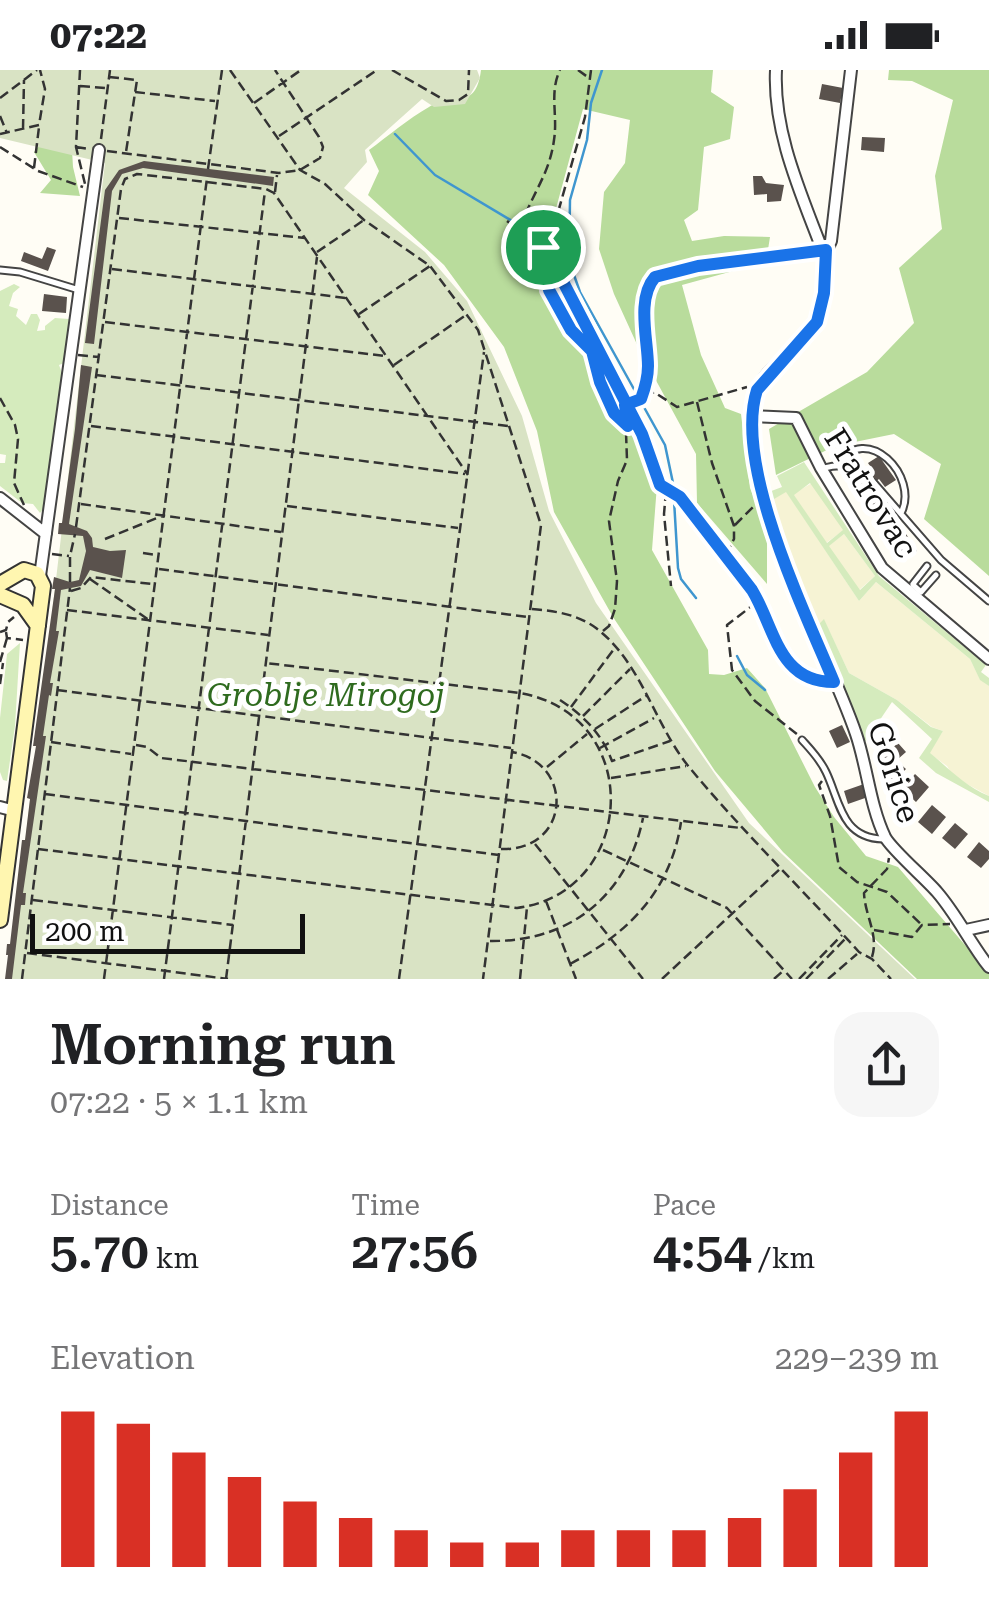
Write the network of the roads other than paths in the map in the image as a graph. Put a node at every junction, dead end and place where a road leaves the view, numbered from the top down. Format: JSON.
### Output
{"nodes":[{"id":1,"x":776,"y":70,"type":"edge"},
{"id":2,"x":851,"y":70,"type":"edge"},
{"id":3,"x":100,"y":150,"type":"road end"},
{"id":4,"x":826,"y":250,"type":"junction"},
{"id":5,"x":0,"y":270,"type":"edge"},
{"id":6,"x":80,"y":290,"type":"junction"},
{"id":7,"x":752,"y":416,"type":"junction"},
{"id":8,"x":836,"y":464,"type":"junction"},
{"id":9,"x":821,"y":468,"type":"junction"},
{"id":10,"x":869,"y":476,"type":"dead end"},
{"id":11,"x":874,"y":482,"type":"dead end"},
{"id":12,"x":0,"y":498,"type":"edge"},
{"id":13,"x":901,"y":513,"type":"junction"},
{"id":14,"x":46,"y":534,"type":"junction"},
{"id":15,"x":927,"y":566,"type":"dead end"},
{"id":16,"x":38,"y":574,"type":"junction"},
{"id":17,"x":936,"y":575,"type":"dead end"},
{"id":18,"x":6,"y":581,"type":"edge"},
{"id":19,"x":911,"y":587,"type":"junction"},
{"id":20,"x":989,"y":601,"type":"edge"},
{"id":21,"x":13,"y":603,"type":"edge"},
{"id":22,"x":38,"y":626,"type":"junction"},
{"id":23,"x":989,"y":659,"type":"edge"},
{"id":24,"x":802,"y":740,"type":"road end"},
{"id":25,"x":7,"y":809,"type":"edge"},
{"id":26,"x":890,"y":843,"type":"junction"},
{"id":27,"x":0,"y":920,"type":"edge"},
{"id":28,"x":989,"y":925,"type":"edge"},
{"id":29,"x":964,"y":926,"type":"junction"},
{"id":30,"x":989,"y":967,"type":"edge"}],
"edges":[{"from":1,"to":4,"type":"street"},
{"from":2,"to":4,"type":"street"},
{"from":3,"to":6,"type":"street"},
{"from":4,"to":7,"type":"street"},
{"from":5,"to":6,"type":"lane"},
{"from":6,"to":14,"type":"street"},
{"from":7,"to":9,"type":"street","name":"Fratrovac"},
{"from":7,"to":26,"type":"street","name":"Gorice"},
{"from":8,"to":9,"type":"lane"},
{"from":8,"to":10,"type":"lane"},
{"from":8,"to":13,"type":"lane"},
{"from":9,"to":19,"type":"street","name":"Fratrovac"},
{"from":11,"to":13,"type":"lane"},
{"from":12,"to":14,"type":"street"},
{"from":13,"to":20,"type":"lane"},
{"from":14,"to":16,"type":"street"},
{"from":15,"to":19,"type":"lane"},
{"from":16,"to":18,"type":"main road"},
{"from":16,"to":21,"type":"main road"},
{"from":16,"to":22,"type":"main road"},
{"from":17,"to":19,"type":"lane"},
{"from":18,"to":21,"type":"main road"},
{"from":19,"to":23,"type":"street","name":"Fratrovac"},
{"from":21,"to":22,"type":"main road"},
{"from":22,"to":25,"type":"main road"},
{"from":24,"to":26,"type":"lane"},
{"from":25,"to":27,"type":"main road"},
{"from":26,"to":29,"type":"street","name":"Gorice"},
{"from":28,"to":29,"type":"street"},
{"from":29,"to":30,"type":"street","name":"Gorice"}]}
